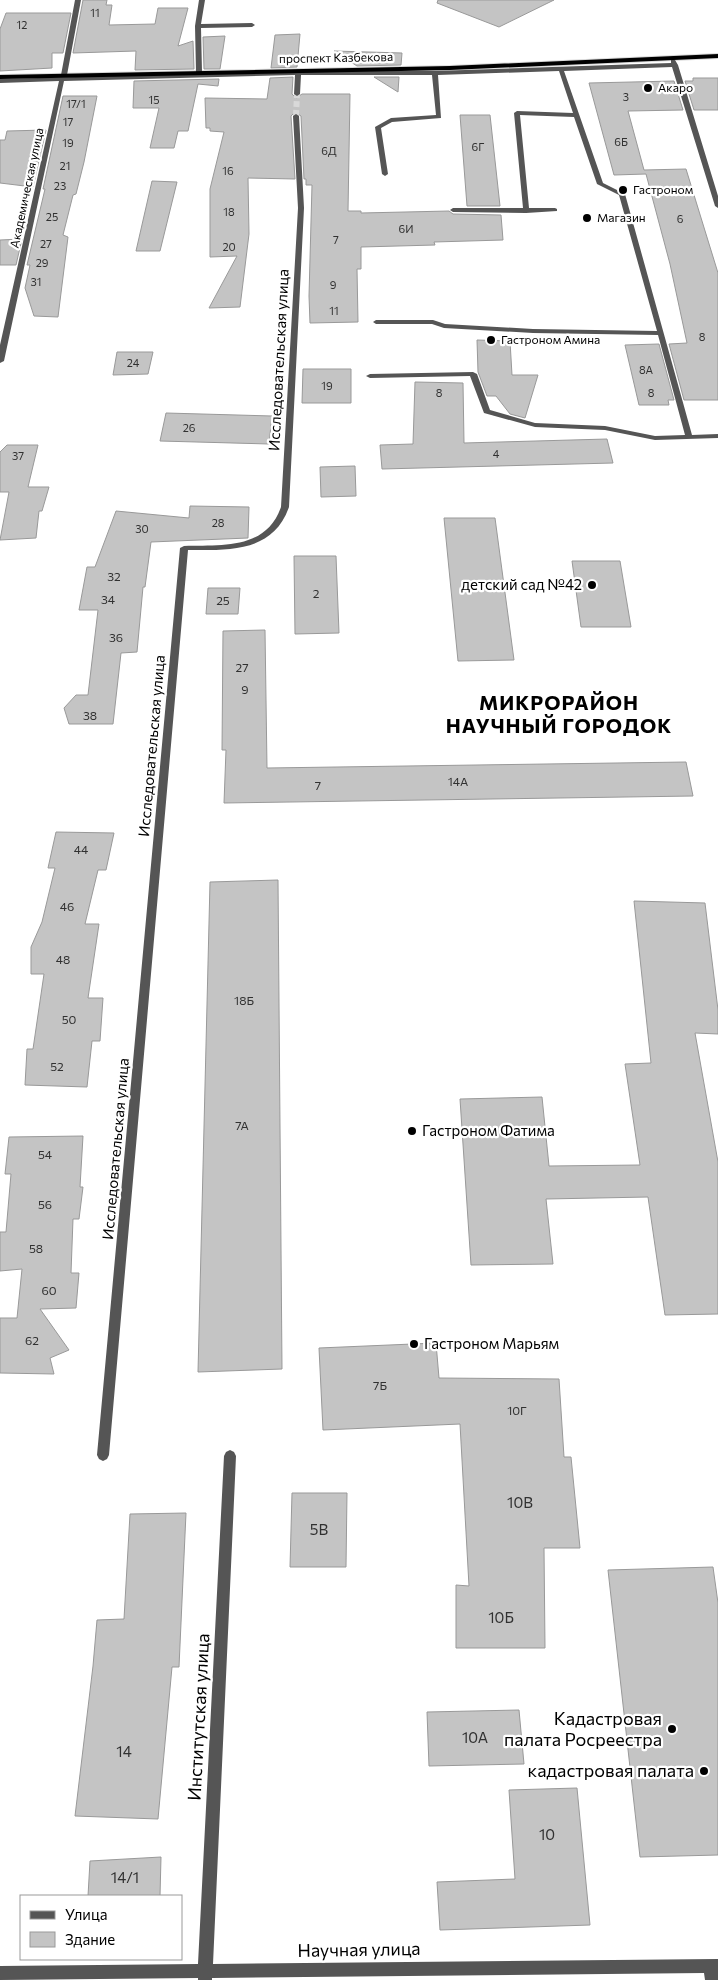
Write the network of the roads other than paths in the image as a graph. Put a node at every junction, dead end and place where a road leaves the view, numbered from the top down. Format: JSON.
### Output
{"nodes":[{"id":1,"x":78,"y":0,"type":"edge"},
{"id":2,"x":202,"y":0,"type":"edge"},
{"id":3,"x":252,"y":25,"type":"dead end"},
{"id":4,"x":198,"y":26,"type":"junction"},
{"id":5,"x":718,"y":56,"type":"edge"},
{"id":6,"x":673,"y":61,"type":"junction"},
{"id":7,"x":718,"y":63,"type":"edge"},
{"id":8,"x":561,"y":69,"type":"junction"},
{"id":9,"x":199,"y":72,"type":"junction"},
{"id":10,"x":435,"y":72,"type":"junction"},
{"id":11,"x":298,"y":73,"type":"junction"},
{"id":12,"x":0,"y":77,"type":"edge"},
{"id":13,"x":63,"y":77,"type":"junction"},
{"id":14,"x":0,"y":81,"type":"edge"},
{"id":15,"x":297,"y":94,"type":"tunnel mouth"},
{"id":16,"x":576,"y":115,"type":"junction"},
{"id":17,"x":296,"y":116,"type":"tunnel mouth"},
{"id":18,"x":384,"y":174,"type":"dead end"},
{"id":19,"x":718,"y":206,"type":"edge"},
{"id":20,"x":453,"y":210,"type":"dead end"},
{"id":21,"x":556,"y":210,"type":"dead end"},
{"id":22,"x":526,"y":211,"type":"junction"},
{"id":23,"x":376,"y":322,"type":"dead end"},
{"id":24,"x":661,"y":333,"type":"junction"},
{"id":25,"x":0,"y":361,"type":"edge"},
{"id":26,"x":370,"y":376,"type":"dead end"},
{"id":27,"x":718,"y":436,"type":"edge"},
{"id":28,"x":689,"y":438,"type":"junction"},
{"id":29,"x":103,"y":1455,"type":"dead end"},
{"id":30,"x":230,"y":1456,"type":"dead end"},
{"id":31,"x":714,"y":1971,"type":"edge"},
{"id":32,"x":0,"y":1973,"type":"edge"},
{"id":33,"x":205,"y":1976,"type":"edge"}],
"edges":[{"from":1,"to":13,"type":"street","name":"Академическая улица"},
{"from":2,"to":4,"type":"street"},
{"from":3,"to":4,"type":"street"},
{"from":4,"to":9,"type":"street"},
{"from":5,"to":6,"type":"highway"},
{"from":6,"to":7,"type":"highway"},
{"from":6,"to":8,"type":"street"},
{"from":6,"to":9,"type":"highway","name":"проспект Казбекова"},
{"from":6,"to":19,"type":"street"},
{"from":8,"to":10,"type":"street"},
{"from":8,"to":16,"type":"street"},
{"from":9,"to":13,"type":"highway","name":"проспект Казбекова"},
{"from":10,"to":11,"type":"street"},
{"from":10,"to":18,"type":"street"},
{"from":11,"to":13,"type":"street"},
{"from":11,"to":15,"type":"street"},
{"from":12,"to":13,"type":"highway","name":"проспект Казбекова"},
{"from":13,"to":14,"type":"street"},
{"from":13,"to":25,"type":"street","name":"Академическая улица"},
{"from":16,"to":22,"type":"street"},
{"from":16,"to":24,"type":"street"},
{"from":17,"to":29,"type":"street","name":"Исследовательская улица"},
{"from":20,"to":22,"type":"street"},
{"from":21,"to":22,"type":"street"},
{"from":23,"to":24,"type":"street"},
{"from":24,"to":28,"type":"street"},
{"from":26,"to":28,"type":"street"},
{"from":27,"to":28,"type":"street"},
{"from":30,"to":33,"type":"street","name":"Институтская улица"},
{"from":31,"to":33,"type":"street","name":"Научная улица"},
{"from":32,"to":33,"type":"street","name":"Научная улица"}]}
